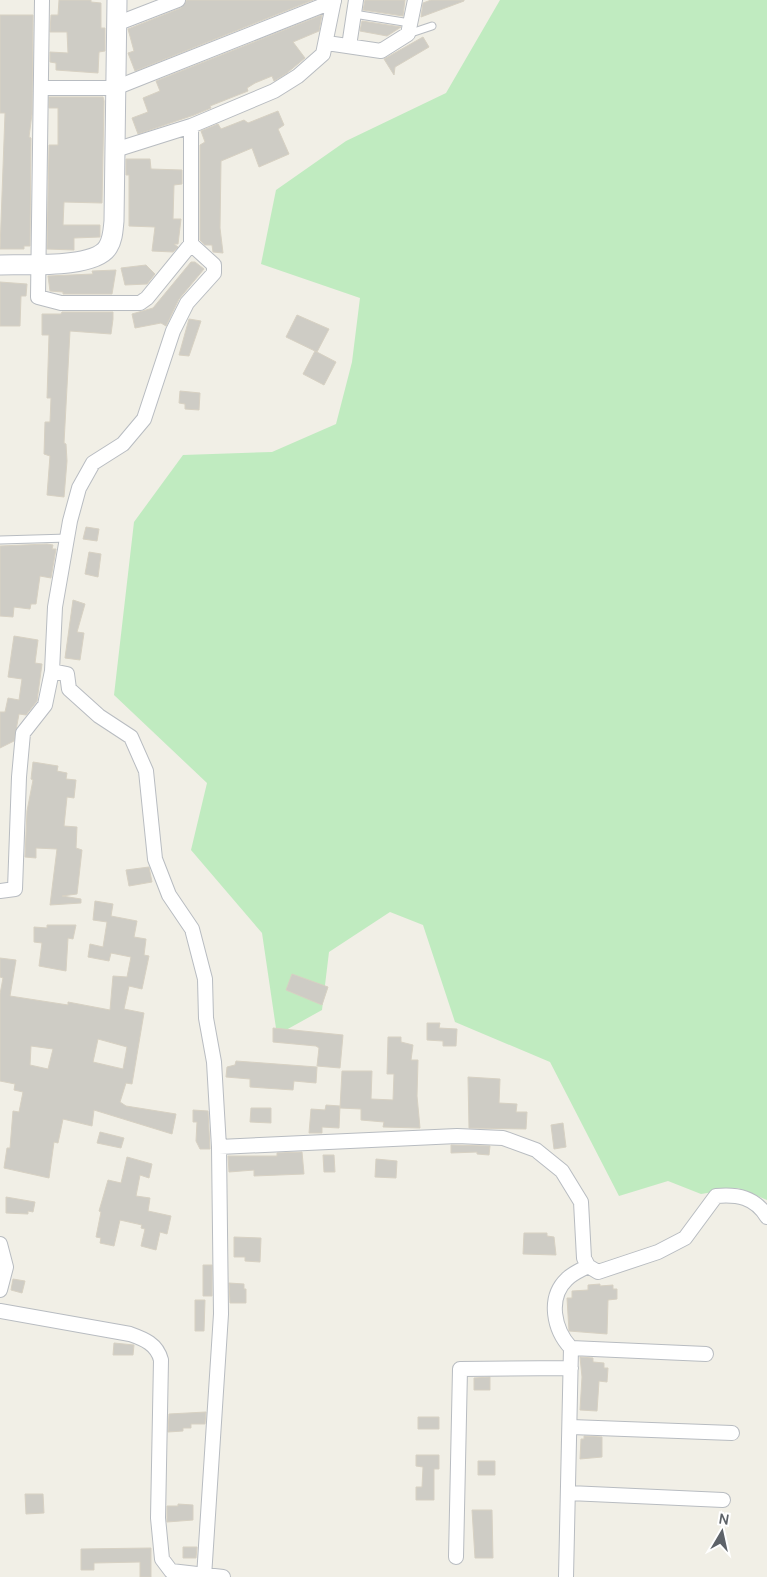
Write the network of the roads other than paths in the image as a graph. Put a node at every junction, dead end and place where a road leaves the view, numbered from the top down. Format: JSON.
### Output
{"nodes":[{"id":1,"x":42,"y":0,"type":"edge"},
{"id":2,"x":117,"y":0,"type":"edge"},
{"id":3,"x":178,"y":0,"type":"edge"},
{"id":4,"x":356,"y":0,"type":"edge"},
{"id":5,"x":416,"y":0,"type":"edge"},
{"id":6,"x":334,"y":1,"type":"edge"},
{"id":7,"x":354,"y":14,"type":"junction"},
{"id":8,"x":116,"y":24,"type":"junction"},
{"id":9,"x":432,"y":26,"type":"dead end"},
{"id":10,"x":409,"y":28,"type":"junction"},
{"id":11,"x":326,"y":43,"type":"junction"},
{"id":12,"x":349,"y":46,"type":"junction"},
{"id":13,"x":41,"y":88,"type":"junction"},
{"id":14,"x":116,"y":88,"type":"junction"},
{"id":15,"x":191,"y":126,"type":"junction"},
{"id":16,"x":114,"y":150,"type":"junction"},
{"id":17,"x":191,"y":244,"type":"junction"},
{"id":18,"x":39,"y":264,"type":"junction"},
{"id":19,"x":0,"y":265,"type":"edge"},
{"id":20,"x":68,"y":538,"type":"junction"},
{"id":21,"x":0,"y":540,"type":"edge"},
{"id":22,"x":52,"y":671,"type":"junction"},
{"id":23,"x":0,"y":891,"type":"edge"},
{"id":24,"x":219,"y":1148,"type":"junction"},
{"id":25,"x":767,"y":1217,"type":"edge"},
{"id":26,"x":0,"y":1244,"type":"edge"},
{"id":27,"x":588,"y":1266,"type":"junction"},
{"id":28,"x":0,"y":1290,"type":"edge"},
{"id":29,"x":0,"y":1311,"type":"edge"},
{"id":30,"x":571,"y":1348,"type":"junction"},
{"id":31,"x":706,"y":1354,"type":"dead end"},
{"id":32,"x":571,"y":1368,"type":"junction"},
{"id":33,"x":571,"y":1427,"type":"junction"},
{"id":34,"x":732,"y":1433,"type":"dead end"},
{"id":35,"x":569,"y":1493,"type":"junction"},
{"id":36,"x":723,"y":1500,"type":"dead end"},
{"id":37,"x":456,"y":1557,"type":"dead end"},
{"id":38,"x":204,"y":1576,"type":"edge"},
{"id":39,"x":223,"y":1577,"type":"edge"},
{"id":40,"x":566,"y":1577,"type":"edge"}],
"edges":[{"from":1,"to":13,"type":"street"},
{"from":2,"to":8,"type":"street"},
{"from":3,"to":8,"type":"street"},
{"from":4,"to":7,"type":"street"},
{"from":5,"to":10,"type":"street"},
{"from":6,"to":11,"type":"street"},
{"from":6,"to":14,"type":"street"},
{"from":7,"to":10,"type":"lane"},
{"from":7,"to":12,"type":"street"},
{"from":8,"to":14,"type":"street"},
{"from":9,"to":10,"type":"lane"},
{"from":10,"to":12,"type":"street"},
{"from":11,"to":12,"type":"street"},
{"from":11,"to":15,"type":"street"},
{"from":13,"to":14,"type":"street"},
{"from":13,"to":18,"type":"street"},
{"from":14,"to":16,"type":"street"},
{"from":15,"to":16,"type":"street"},
{"from":15,"to":17,"type":"street"},
{"from":16,"to":18,"type":"street"},
{"from":17,"to":18,"type":"street"},
{"from":17,"to":20,"type":"street"},
{"from":18,"to":19,"type":"street"},
{"from":20,"to":21,"type":"lane"},
{"from":20,"to":22,"type":"street"},
{"from":22,"to":23,"type":"street"},
{"from":22,"to":24,"type":"street"},
{"from":24,"to":27,"type":"street"},
{"from":24,"to":38,"type":"street"},
{"from":25,"to":27,"type":"street"},
{"from":26,"to":28,"type":"street"},
{"from":27,"to":30,"type":"street"},
{"from":29,"to":38,"type":"street"},
{"from":30,"to":31,"type":"street"},
{"from":30,"to":32,"type":"street"},
{"from":32,"to":33,"type":"street"},
{"from":32,"to":37,"type":"street"},
{"from":33,"to":34,"type":"street"},
{"from":33,"to":35,"type":"street"},
{"from":35,"to":36,"type":"street"},
{"from":35,"to":40,"type":"street"},
{"from":38,"to":39,"type":"street"}]}
